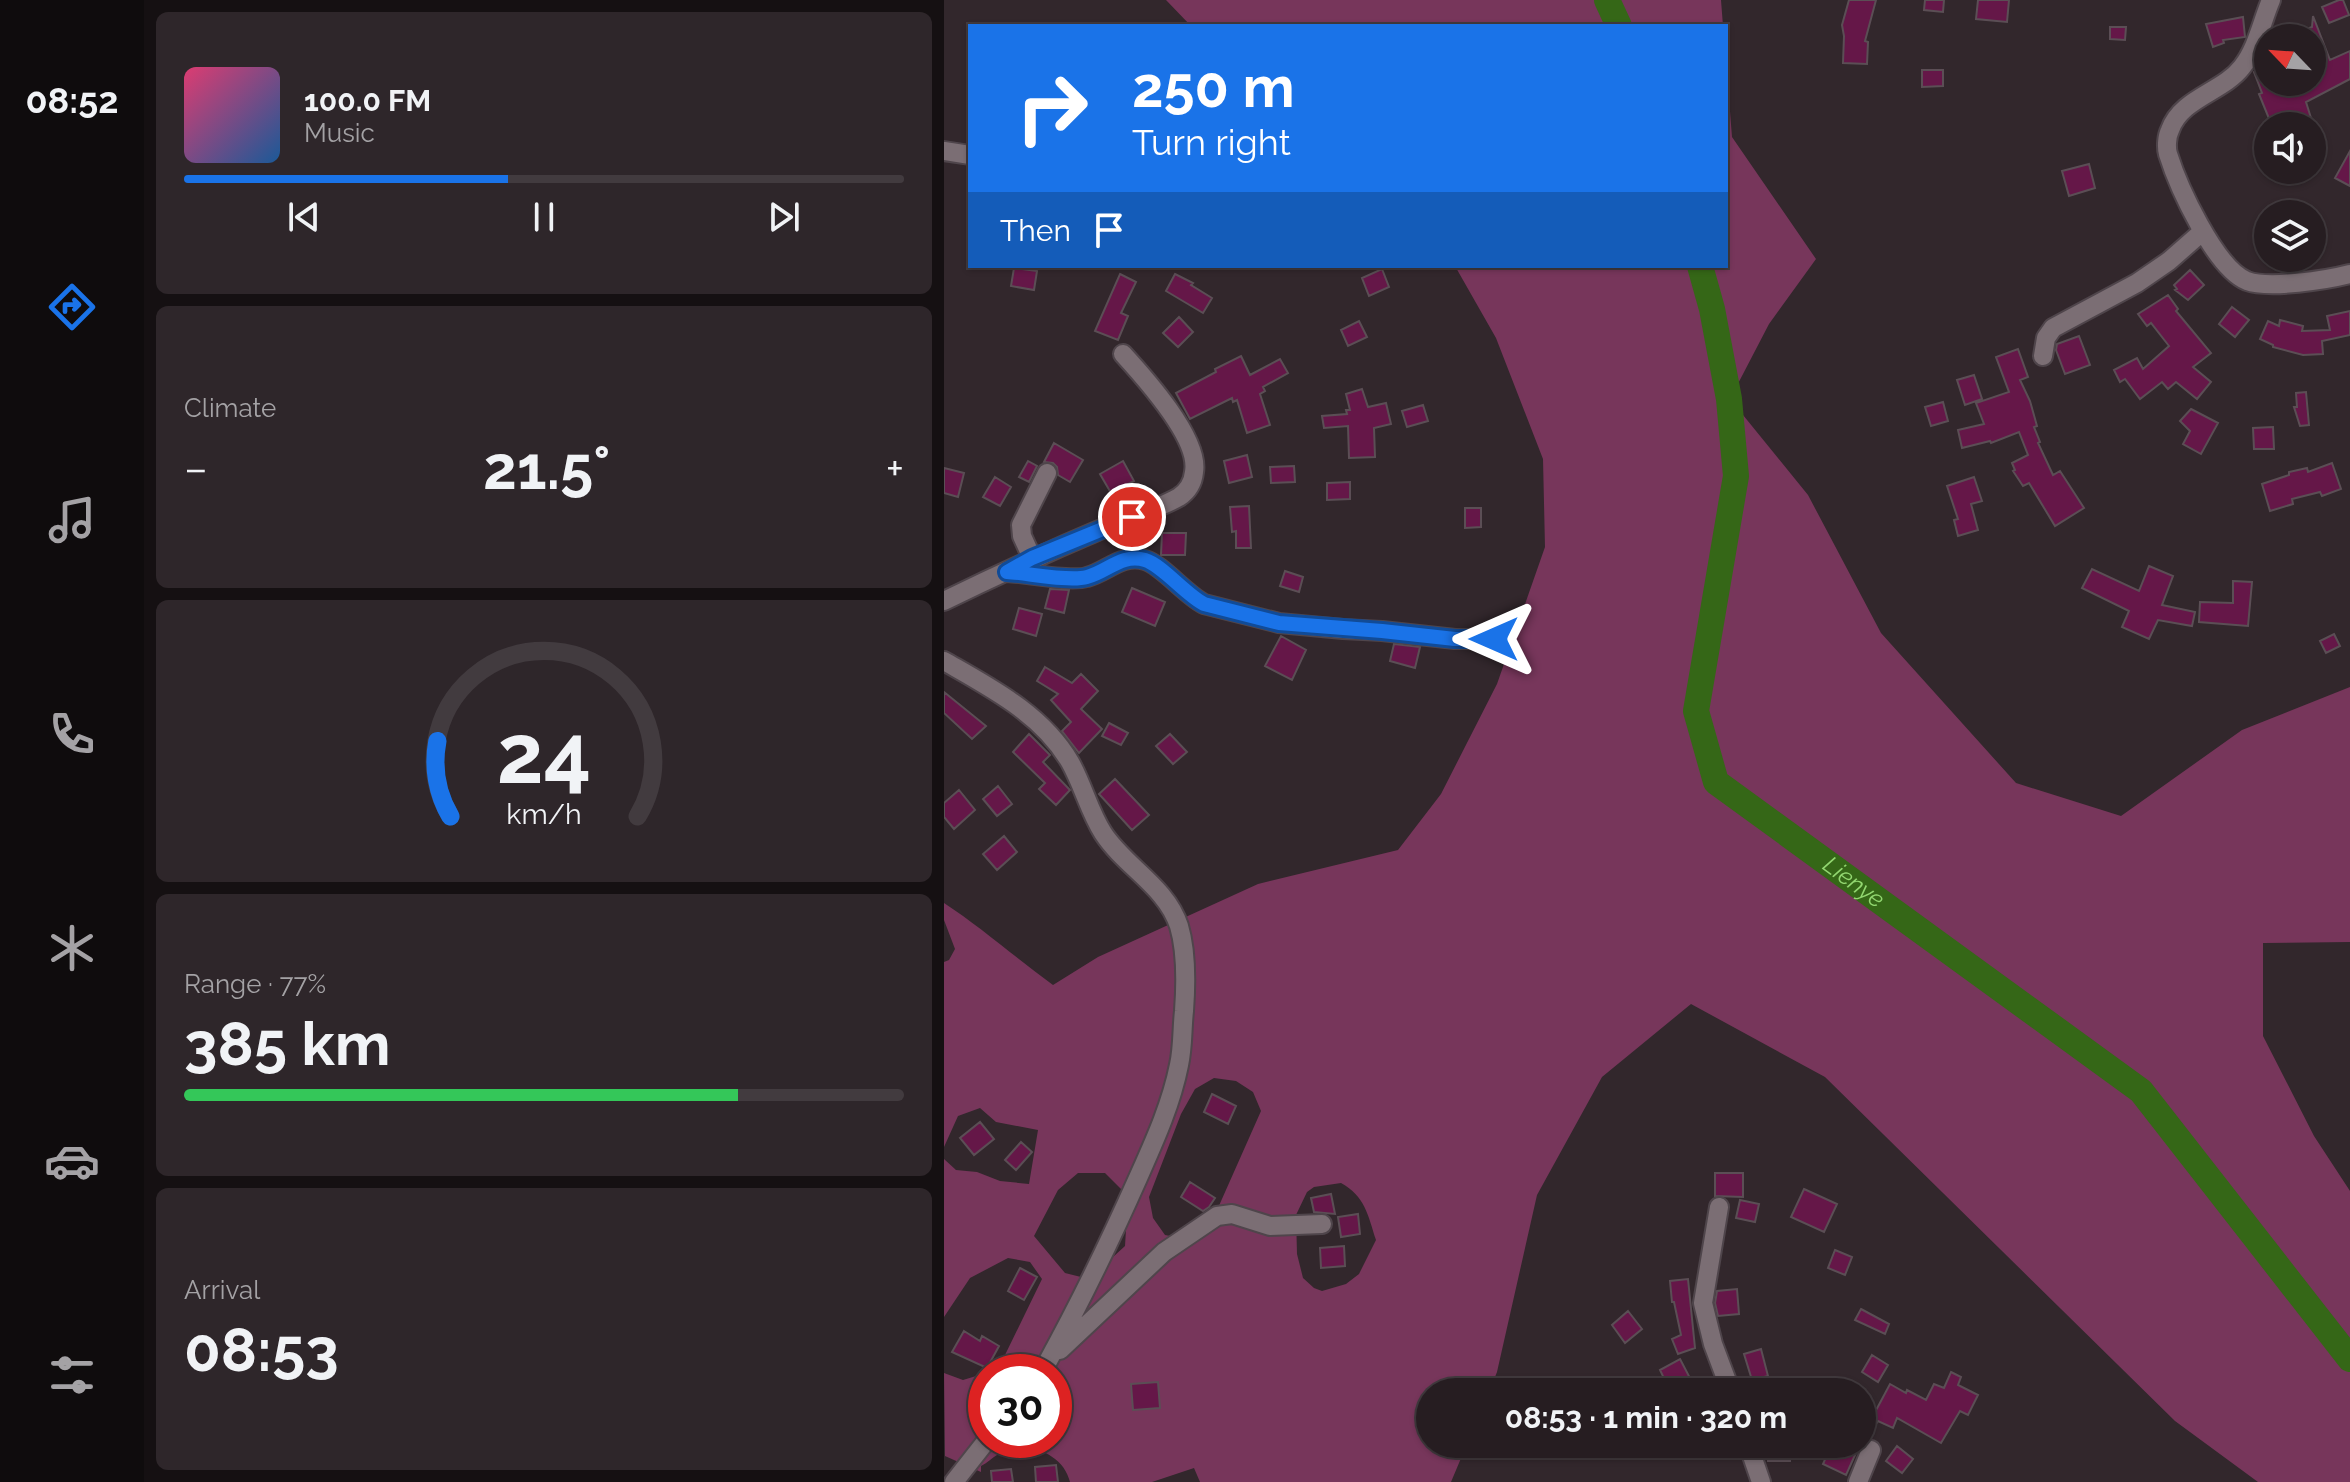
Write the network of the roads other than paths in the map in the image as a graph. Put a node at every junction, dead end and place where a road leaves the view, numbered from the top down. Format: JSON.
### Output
{"nodes":[{"id":1,"x":2271,"y":0,"type":"edge"},
{"id":2,"x":944,"y":151,"type":"edge"},
{"id":3,"x":968,"y":155,"type":"edge"},
{"id":4,"x":2202,"y":232,"type":"junction"},
{"id":5,"x":2350,"y":274,"type":"edge"},
{"id":6,"x":1123,"y":354,"type":"dead end"},
{"id":7,"x":2043,"y":356,"type":"dead end"},
{"id":8,"x":1047,"y":473,"type":"dead end"},
{"id":9,"x":1032,"y":558,"type":"junction"},
{"id":10,"x":1007,"y":572,"type":"junction"},
{"id":11,"x":944,"y":601,"type":"edge"},
{"id":12,"x":1494,"y":639,"type":"dead end"},
{"id":13,"x":944,"y":661,"type":"edge"},
{"id":14,"x":1719,"y":1207,"type":"dead end"},
{"id":15,"x":1322,"y":1224,"type":"dead end"},
{"id":16,"x":1051,"y":1354,"type":"edge"},
{"id":17,"x":1058,"y":1354,"type":"edge"},
{"id":18,"x":1726,"y":1378,"type":"edge"},
{"id":19,"x":973,"y":1458,"type":"edge"},
{"id":20,"x":1753,"y":1458,"type":"edge"},
{"id":21,"x":1868,"y":1458,"type":"edge"},
{"id":22,"x":954,"y":1482,"type":"edge"},
{"id":23,"x":1761,"y":1482,"type":"edge"},
{"id":24,"x":1858,"y":1482,"type":"edge"}],
"edges":[{"from":1,"to":4,"type":"street"},
{"from":2,"to":3,"type":"street"},
{"from":4,"to":5,"type":"street"},
{"from":4,"to":7,"type":"street"},
{"from":6,"to":9,"type":"street"},
{"from":8,"to":9,"type":"street"},
{"from":9,"to":10,"type":"street"},
{"from":10,"to":11,"type":"street"},
{"from":10,"to":12,"type":"street"},
{"from":13,"to":16,"type":"street"},
{"from":14,"to":18,"type":"street"},
{"from":15,"to":17,"type":"street"},
{"from":19,"to":22,"type":"street"},
{"from":20,"to":23,"type":"street"},
{"from":21,"to":24,"type":"street"}]}
